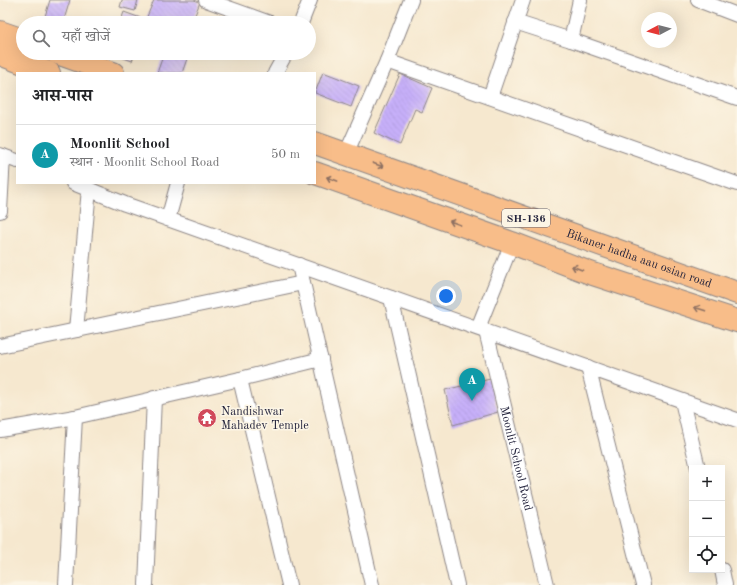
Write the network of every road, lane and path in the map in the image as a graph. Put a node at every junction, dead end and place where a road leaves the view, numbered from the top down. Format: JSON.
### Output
{"nodes":[{"id":1,"x":206,"y":0,"type":"edge"},
{"id":2,"x":310,"y":0,"type":"edge"},
{"id":3,"x":411,"y":0,"type":"edge"},
{"id":4,"x":523,"y":0,"type":"edge"},
{"id":5,"x":580,"y":0,"type":"edge"},
{"id":6,"x":698,"y":0,"type":"edge"},
{"id":7,"x":737,"y":15,"type":"edge"},
{"id":8,"x":251,"y":16,"type":"edge"},
{"id":9,"x":304,"y":16,"type":"edge"},
{"id":10,"x":515,"y":22,"type":"junction"},
{"id":11,"x":0,"y":32,"type":"edge"},
{"id":12,"x":16,"y":38,"type":"edge"},
{"id":13,"x":571,"y":40,"type":"junction"},
{"id":14,"x":0,"y":54,"type":"edge"},
{"id":15,"x":77,"y":60,"type":"edge"},
{"id":16,"x":282,"y":60,"type":"edge"},
{"id":17,"x":387,"y":61,"type":"junction"},
{"id":18,"x":47,"y":72,"type":"edge"},
{"id":19,"x":110,"y":72,"type":"edge"},
{"id":20,"x":276,"y":72,"type":"edge"},
{"id":21,"x":490,"y":97,"type":"junction"},
{"id":22,"x":737,"y":98,"type":"edge"},
{"id":23,"x":316,"y":143,"type":"edge"},
{"id":24,"x":346,"y":154,"type":"junction"},
{"id":25,"x":1,"y":155,"type":"edge"},
{"id":26,"x":16,"y":161,"type":"edge"},
{"id":27,"x":316,"y":173,"type":"edge"},
{"id":28,"x":75,"y":184,"type":"edge"},
{"id":29,"x":178,"y":184,"type":"edge"},
{"id":30,"x":737,"y":184,"type":"edge"},
{"id":31,"x":89,"y":190,"type":"junction"},
{"id":32,"x":0,"y":211,"type":"edge"},
{"id":33,"x":168,"y":219,"type":"junction"},
{"id":34,"x":512,"y":243,"type":"junction"},
{"id":35,"x":299,"y":265,"type":"junction"},
{"id":36,"x":303,"y":283,"type":"junction"},
{"id":37,"x":737,"y":293,"type":"edge"},
{"id":38,"x":391,"y":298,"type":"junction"},
{"id":39,"x":737,"y":321,"type":"edge"},
{"id":40,"x":76,"y":330,"type":"junction"},
{"id":41,"x":482,"y":330,"type":"junction"},
{"id":42,"x":0,"y":346,"type":"edge"},
{"id":43,"x":321,"y":359,"type":"junction"},
{"id":44,"x":588,"y":367,"type":"junction"},
{"id":45,"x":240,"y":379,"type":"junction"},
{"id":46,"x":154,"y":398,"type":"junction"},
{"id":47,"x":682,"y":400,"type":"junction"},
{"id":48,"x":75,"y":417,"type":"junction"},
{"id":49,"x":737,"y":420,"type":"edge"},
{"id":50,"x":0,"y":430,"type":"edge"},
{"id":51,"x":697,"y":465,"type":"edge"},
{"id":52,"x":66,"y":585,"type":"edge"},
{"id":53,"x":146,"y":585,"type":"edge"},
{"id":54,"x":288,"y":585,"type":"edge"},
{"id":55,"x":372,"y":585,"type":"edge"},
{"id":56,"x":456,"y":585,"type":"edge"},
{"id":57,"x":547,"y":585,"type":"edge"},
{"id":58,"x":643,"y":585,"type":"edge"}],
"edges":[{"from":1,"to":8,"type":"street"},
{"from":2,"to":9,"type":"street"},
{"from":3,"to":17,"type":"street"},
{"from":4,"to":10,"type":"street"},
{"from":5,"to":13,"type":"street"},
{"from":6,"to":7,"type":"street"},
{"from":10,"to":13,"type":"street"},
{"from":10,"to":21,"type":"street"},
{"from":11,"to":12,"type":"main road"},
{"from":13,"to":22,"type":"street"},
{"from":14,"to":18,"type":"main road"},
{"from":15,"to":19,"type":"main road"},
{"from":16,"to":20,"type":"street"},
{"from":17,"to":21,"type":"street"},
{"from":17,"to":24,"type":"street"},
{"from":21,"to":30,"type":"street"},
{"from":23,"to":24,"type":"main road","name":"Bikaner hadha aau osian road","number":"SH-136"},
{"from":24,"to":37,"type":"main road","name":"Bikaner hadha aau osian road","number":"SH-136","one_way":true},
{"from":25,"to":26,"type":"street"},
{"from":25,"to":32,"type":"street"},
{"from":34,"to":27,"type":"main road","number":"SH-136","one_way":true},
{"from":28,"to":31,"type":"street"},
{"from":29,"to":33,"type":"street"},
{"from":31,"to":33,"type":"street"},
{"from":31,"to":40,"type":"street"},
{"from":33,"to":35,"type":"street"},
{"from":39,"to":34,"type":"main road","number":"SH-136","one_way":true},
{"from":34,"to":41,"type":"street"},
{"from":35,"to":36,"type":"street"},
{"from":35,"to":38,"type":"street"},
{"from":36,"to":40,"type":"street"},
{"from":36,"to":43,"type":"street"},
{"from":38,"to":41,"type":"street"},
{"from":38,"to":56,"type":"street"},
{"from":40,"to":42,"type":"street"},
{"from":41,"to":44,"type":"street"},
{"from":41,"to":57,"type":"street","name":"Moonlit School Road"},
{"from":43,"to":45,"type":"street"},
{"from":43,"to":55,"type":"street"},
{"from":44,"to":47,"type":"street"},
{"from":44,"to":58,"type":"street"},
{"from":45,"to":46,"type":"street"},
{"from":45,"to":54,"type":"street"},
{"from":46,"to":48,"type":"street"},
{"from":46,"to":53,"type":"street"},
{"from":47,"to":49,"type":"street"},
{"from":47,"to":51,"type":"street"},
{"from":48,"to":50,"type":"street"},
{"from":48,"to":52,"type":"street"}]}
